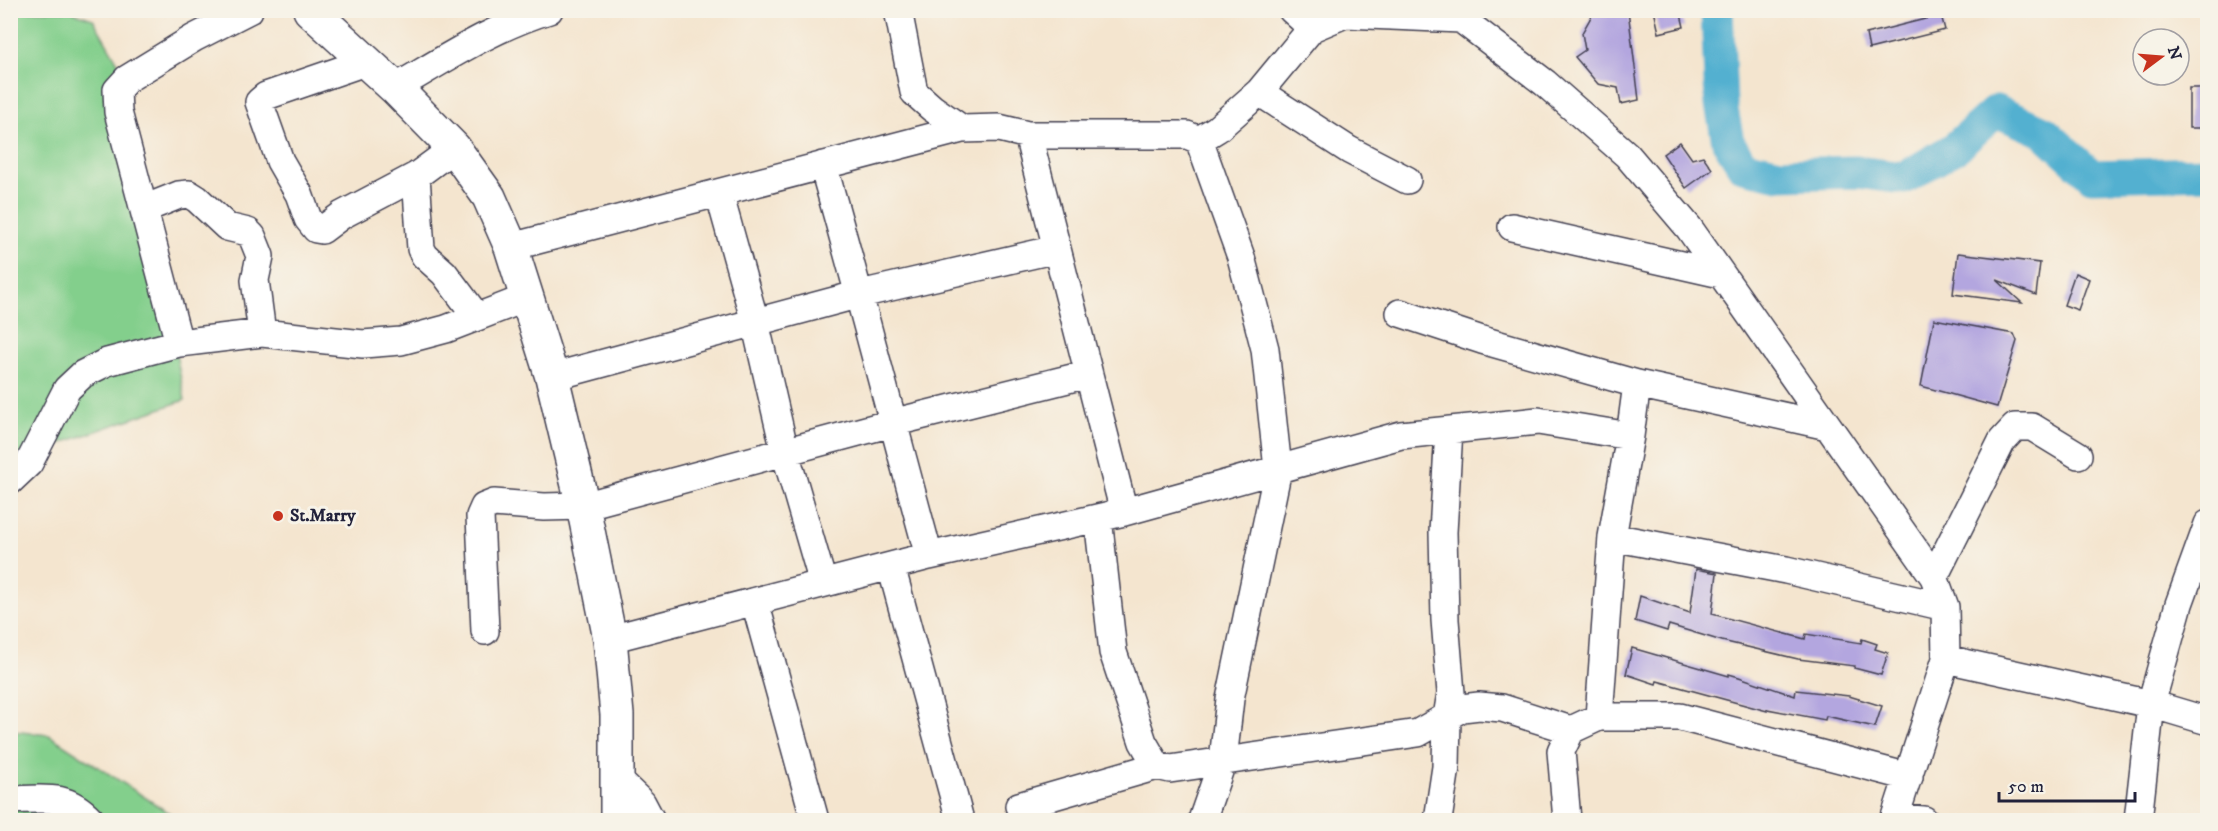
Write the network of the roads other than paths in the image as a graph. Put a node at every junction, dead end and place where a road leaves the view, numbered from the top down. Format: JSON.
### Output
{"nodes":[{"id":1,"x":249,"y":10,"type":"edge"},
{"id":2,"x":310,"y":10,"type":"edge"},
{"id":3,"x":549,"y":10,"type":"edge"},
{"id":4,"x":898,"y":10,"type":"edge"},
{"id":5,"x":1292,"y":10,"type":"edge"},
{"id":6,"x":1460,"y":15,"type":"edge"},
{"id":7,"x":1322,"y":20,"type":"edge"},
{"id":8,"x":365,"y":62,"type":"junction"},
{"id":9,"x":395,"y":88,"type":"junction"},
{"id":10,"x":1259,"y":92,"type":"junction"},
{"id":11,"x":962,"y":129,"type":"junction"},
{"id":12,"x":1028,"y":135,"type":"junction"},
{"id":13,"x":1199,"y":140,"type":"junction"},
{"id":14,"x":454,"y":148,"type":"junction"},
{"id":15,"x":823,"y":165,"type":"junction"},
{"id":16,"x":416,"y":176,"type":"junction"},
{"id":17,"x":1407,"y":180,"type":"dead end"},
{"id":18,"x":719,"y":194,"type":"junction"},
{"id":19,"x":144,"y":209,"type":"junction"},
{"id":20,"x":1512,"y":226,"type":"dead end"},
{"id":21,"x":511,"y":247,"type":"junction"},
{"id":22,"x":1057,"y":249,"type":"junction"},
{"id":23,"x":1720,"y":274,"type":"junction"},
{"id":24,"x":860,"y":294,"type":"junction"},
{"id":25,"x":526,"y":298,"type":"junction"},
{"id":26,"x":1400,"y":313,"type":"dead end"},
{"id":27,"x":477,"y":317,"type":"junction"},
{"id":28,"x":755,"y":322,"type":"junction"},
{"id":29,"x":262,"y":333,"type":"junction"},
{"id":30,"x":179,"y":343,"type":"junction"},
{"id":31,"x":1088,"y":374,"type":"junction"},
{"id":32,"x":552,"y":377,"type":"junction"},
{"id":33,"x":1637,"y":384,"type":"junction"},
{"id":34,"x":892,"y":423,"type":"junction"},
{"id":35,"x":1828,"y":426,"type":"junction"},
{"id":36,"x":1449,"y":430,"type":"junction"},
{"id":37,"x":1630,"y":436,"type":"junction"},
{"id":38,"x":785,"y":452,"type":"junction"},
{"id":39,"x":2078,"y":455,"type":"dead end"},
{"id":40,"x":1278,"y":469,"type":"junction"},
{"id":41,"x":10,"y":481,"type":"edge"},
{"id":42,"x":583,"y":506,"type":"junction"},
{"id":43,"x":1124,"y":512,"type":"junction"},
{"id":44,"x":1098,"y":518,"type":"junction"},
{"id":45,"x":2208,"y":524,"type":"edge"},
{"id":46,"x":1612,"y":537,"type":"junction"},
{"id":47,"x":929,"y":556,"type":"junction"},
{"id":48,"x":891,"y":566,"type":"junction"},
{"id":49,"x":1934,"y":577,"type":"junction"},
{"id":50,"x":823,"y":583,"type":"junction"},
{"id":51,"x":754,"y":602,"type":"junction"},
{"id":52,"x":1945,"y":607,"type":"junction"},
{"id":53,"x":485,"y":631,"type":"dead end"},
{"id":54,"x":610,"y":639,"type":"junction"},
{"id":55,"x":1946,"y":659,"type":"junction"},
{"id":56,"x":2151,"y":704,"type":"junction"},
{"id":57,"x":1447,"y":717,"type":"junction"},
{"id":58,"x":1599,"y":717,"type":"junction"},
{"id":59,"x":2208,"y":721,"type":"edge"},
{"id":60,"x":1571,"y":730,"type":"junction"},
{"id":61,"x":1223,"y":760,"type":"junction"},
{"id":62,"x":1157,"y":766,"type":"junction"},
{"id":63,"x":1909,"y":777,"type":"junction"},
{"id":64,"x":618,"y":780,"type":"junction"},
{"id":65,"x":10,"y":800,"type":"edge"},
{"id":66,"x":1019,"y":806,"type":"dead end"},
{"id":67,"x":1894,"y":819,"type":"edge"},
{"id":68,"x":90,"y":820,"type":"edge"},
{"id":69,"x":617,"y":820,"type":"edge"},
{"id":70,"x":651,"y":820,"type":"edge"},
{"id":71,"x":815,"y":820,"type":"edge"},
{"id":72,"x":960,"y":820,"type":"edge"},
{"id":73,"x":1202,"y":820,"type":"edge"},
{"id":74,"x":1438,"y":820,"type":"edge"},
{"id":75,"x":1567,"y":820,"type":"edge"},
{"id":76,"x":1924,"y":820,"type":"edge"},
{"id":77,"x":2138,"y":820,"type":"edge"}],
"edges":[{"from":1,"to":19,"type":"street"},
{"from":2,"to":8,"type":"main road"},
{"from":3,"to":9,"type":"street"},
{"from":4,"to":11,"type":"street"},
{"from":5,"to":7,"type":"street"},
{"from":6,"to":7,"type":"street"},
{"from":6,"to":23,"type":"street"},
{"from":7,"to":10,"type":"street"},
{"from":8,"to":9,"type":"main road"},
{"from":8,"to":16,"type":"street"},
{"from":9,"to":14,"type":"main road"},
{"from":10,"to":13,"type":"street"},
{"from":10,"to":17,"type":"street"},
{"from":11,"to":12,"type":"street"},
{"from":11,"to":15,"type":"street"},
{"from":12,"to":13,"type":"street"},
{"from":12,"to":22,"type":"street"},
{"from":13,"to":40,"type":"street"},
{"from":14,"to":16,"type":"street"},
{"from":14,"to":21,"type":"main road"},
{"from":15,"to":18,"type":"street"},
{"from":15,"to":24,"type":"street"},
{"from":16,"to":27,"type":"street"},
{"from":18,"to":21,"type":"street"},
{"from":18,"to":28,"type":"street"},
{"from":19,"to":29,"type":"street"},
{"from":19,"to":30,"type":"street"},
{"from":20,"to":23,"type":"street"},
{"from":21,"to":25,"type":"main road"},
{"from":22,"to":24,"type":"street"},
{"from":22,"to":31,"type":"street"},
{"from":23,"to":35,"type":"street"},
{"from":24,"to":28,"type":"street"},
{"from":24,"to":34,"type":"street"},
{"from":25,"to":27,"type":"street"},
{"from":25,"to":32,"type":"main road"},
{"from":26,"to":33,"type":"street"},
{"from":27,"to":29,"type":"street"},
{"from":28,"to":32,"type":"street"},
{"from":28,"to":38,"type":"street"},
{"from":29,"to":30,"type":"street"},
{"from":30,"to":41,"type":"street"},
{"from":31,"to":34,"type":"street"},
{"from":31,"to":43,"type":"street"},
{"from":32,"to":42,"type":"main road"},
{"from":33,"to":35,"type":"street"},
{"from":33,"to":37,"type":"street"},
{"from":34,"to":38,"type":"street"},
{"from":34,"to":47,"type":"street"},
{"from":35,"to":49,"type":"street"},
{"from":36,"to":37,"type":"street"},
{"from":36,"to":40,"type":"street"},
{"from":36,"to":57,"type":"street"},
{"from":37,"to":46,"type":"street"},
{"from":38,"to":42,"type":"street"},
{"from":38,"to":50,"type":"street"},
{"from":39,"to":49,"type":"street"},
{"from":40,"to":43,"type":"street"},
{"from":40,"to":61,"type":"street"},
{"from":42,"to":53,"type":"street"},
{"from":42,"to":54,"type":"main road"},
{"from":43,"to":44,"type":"street"},
{"from":44,"to":47,"type":"street"},
{"from":44,"to":62,"type":"street"},
{"from":45,"to":56,"type":"street"},
{"from":46,"to":52,"type":"street"},
{"from":46,"to":58,"type":"street"},
{"from":47,"to":48,"type":"street"},
{"from":48,"to":50,"type":"street"},
{"from":48,"to":72,"type":"street"},
{"from":49,"to":52,"type":"street"},
{"from":50,"to":51,"type":"street"},
{"from":51,"to":54,"type":"street"},
{"from":51,"to":71,"type":"street"},
{"from":52,"to":55,"type":"street"},
{"from":54,"to":64,"type":"main road"},
{"from":55,"to":56,"type":"street"},
{"from":55,"to":63,"type":"street"},
{"from":56,"to":59,"type":"street"},
{"from":56,"to":77,"type":"street"},
{"from":57,"to":60,"type":"street"},
{"from":57,"to":61,"type":"street"},
{"from":57,"to":74,"type":"street"},
{"from":58,"to":60,"type":"street"},
{"from":58,"to":63,"type":"street"},
{"from":60,"to":75,"type":"street"},
{"from":61,"to":62,"type":"street"},
{"from":61,"to":73,"type":"street"},
{"from":62,"to":66,"type":"street"},
{"from":63,"to":67,"type":"street"},
{"from":64,"to":69,"type":"main road"},
{"from":64,"to":70,"type":"street"},
{"from":65,"to":68,"type":"street"},
{"from":67,"to":76,"type":"street"}]}
